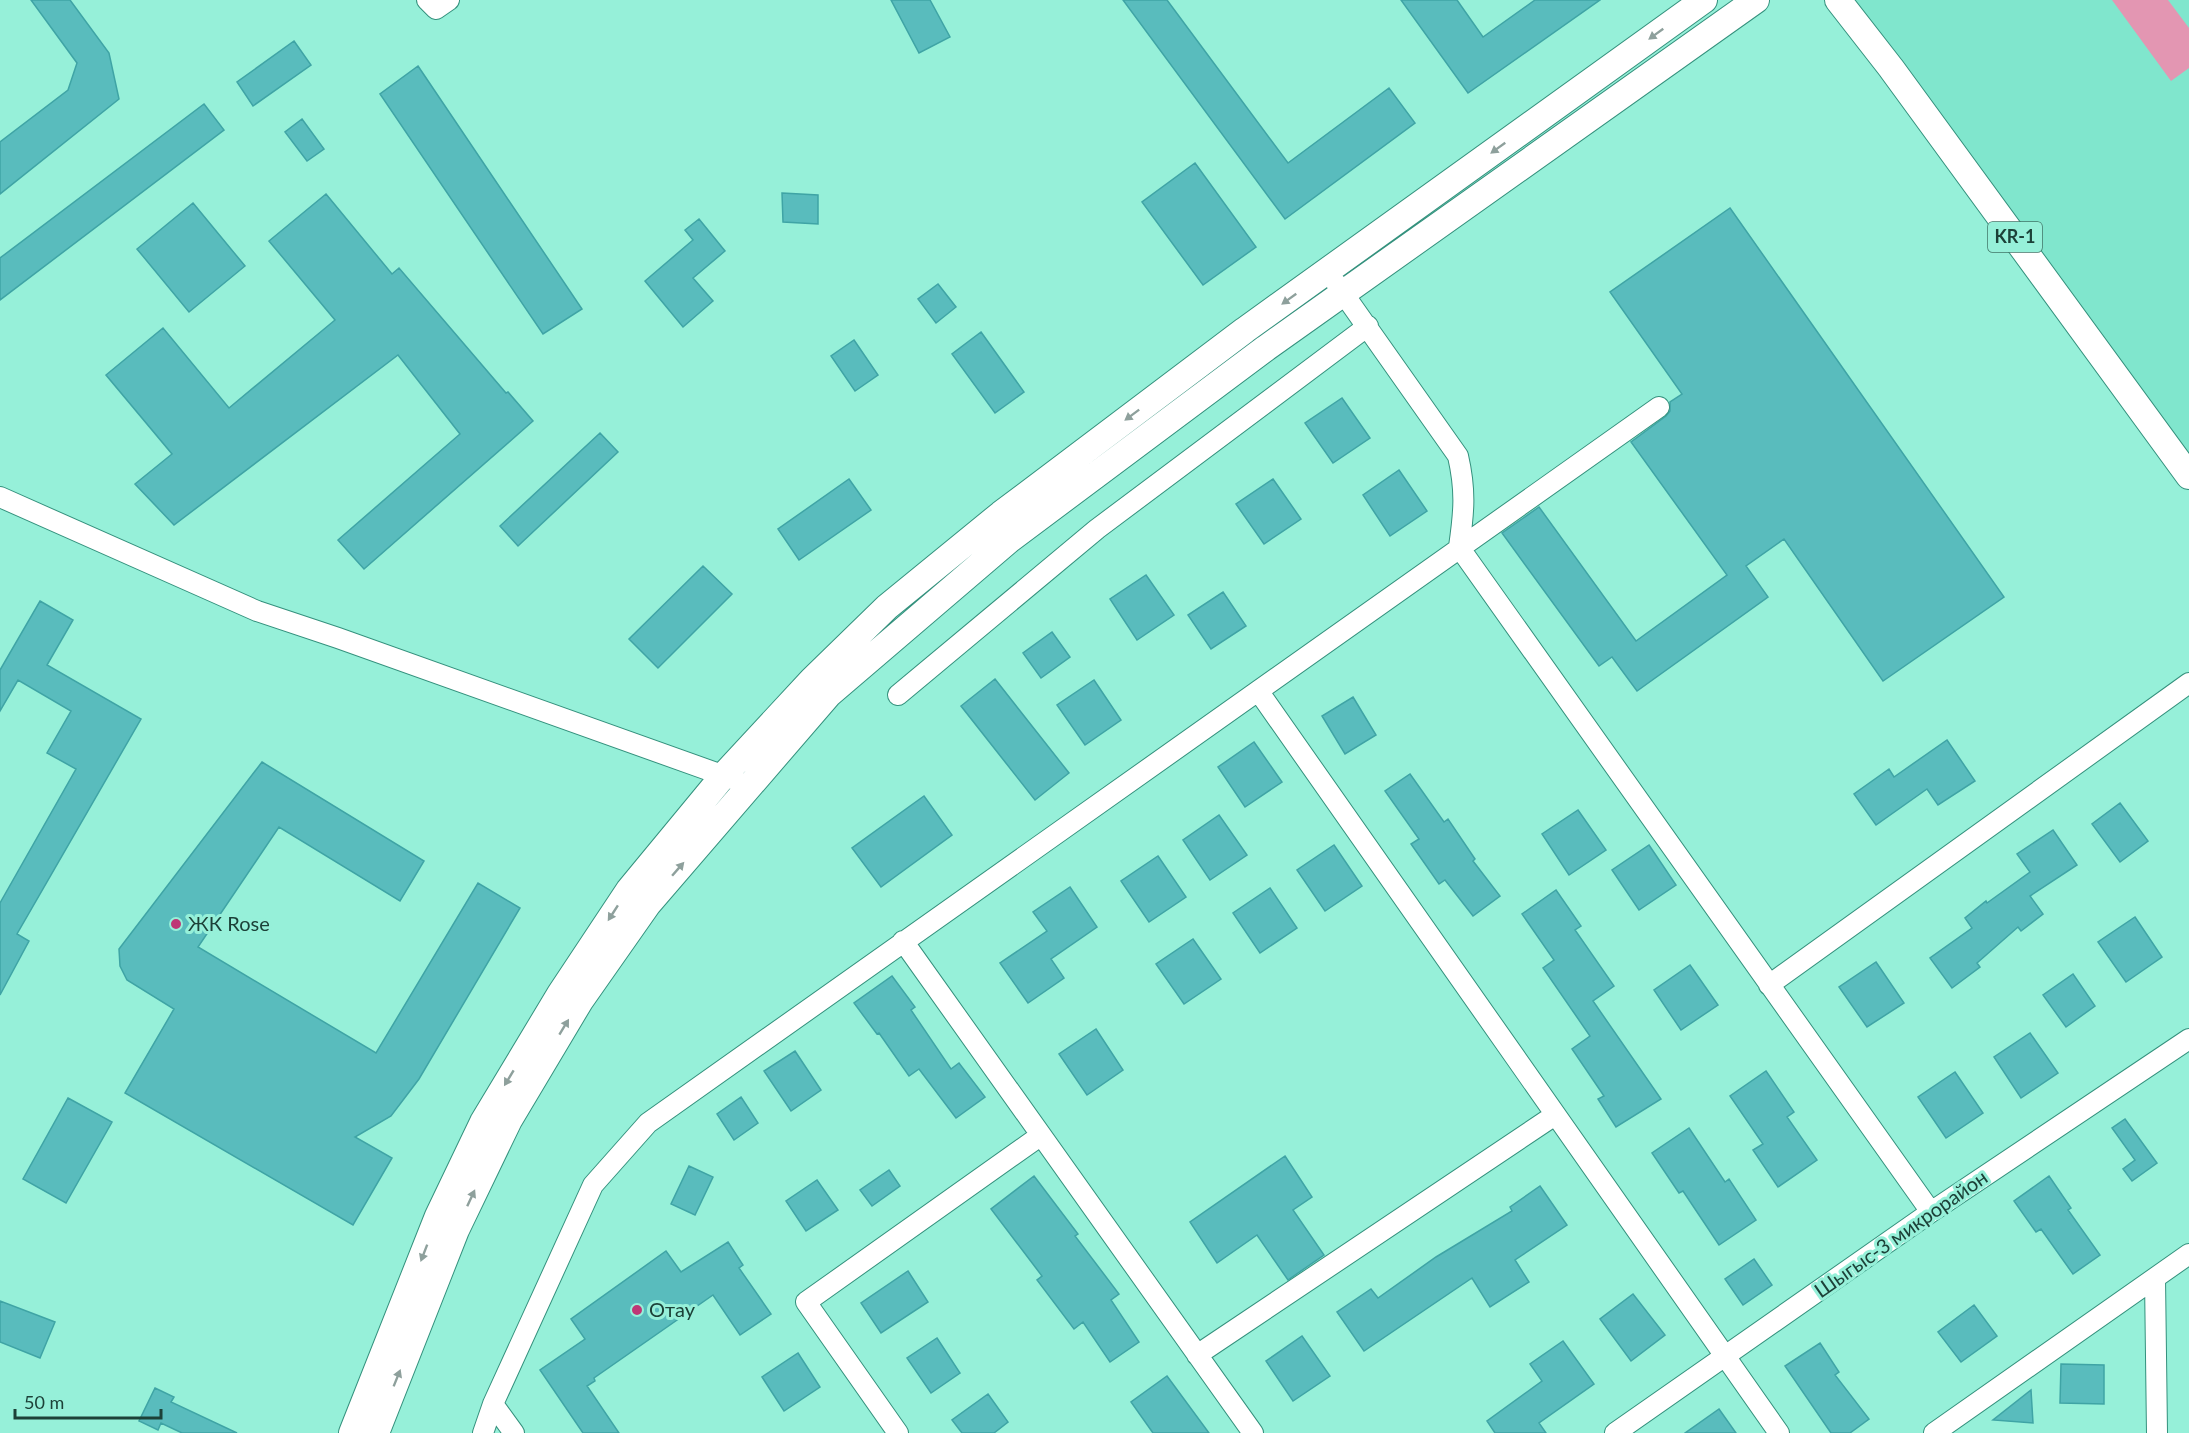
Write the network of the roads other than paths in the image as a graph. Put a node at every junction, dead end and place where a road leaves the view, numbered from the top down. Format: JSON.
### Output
{"nodes":[{"id":1,"x":427,"y":0,"type":"edge"},
{"id":2,"x":449,"y":0,"type":"edge"},
{"id":3,"x":1704,"y":0,"type":"edge"},
{"id":4,"x":1756,"y":0,"type":"edge"},
{"id":5,"x":1838,"y":0,"type":"edge"},
{"id":6,"x":1328,"y":271,"type":"junction"},
{"id":7,"x":1344,"y":293,"type":"junction"},
{"id":8,"x":1368,"y":326,"type":"junction"},
{"id":9,"x":1659,"y":407,"type":"dead end"},
{"id":10,"x":2189,"y":476,"type":"edge"},
{"id":11,"x":0,"y":497,"type":"edge"},
{"id":12,"x":1460,"y":547,"type":"junction"},
{"id":13,"x":2189,"y":683,"type":"edge"},
{"id":14,"x":1259,"y":692,"type":"junction"},
{"id":15,"x":898,"y":694,"type":"dead end"},
{"id":16,"x":724,"y":774,"type":"junction"},
{"id":17,"x":749,"y":786,"type":"junction"},
{"id":18,"x":903,"y":941,"type":"junction"},
{"id":19,"x":1769,"y":985,"type":"junction"},
{"id":20,"x":2189,"y":1039,"type":"edge"},
{"id":21,"x":1555,"y":1115,"type":"junction"},
{"id":22,"x":1040,"y":1136,"type":"junction"},
{"id":23,"x":1930,"y":1212,"type":"junction"},
{"id":24,"x":2189,"y":1254,"type":"edge"},
{"id":25,"x":2155,"y":1278,"type":"junction"},
{"id":26,"x":1197,"y":1355,"type":"junction"},
{"id":27,"x":1725,"y":1356,"type":"junction"},
{"id":28,"x":493,"y":1404,"type":"junction"},
{"id":29,"x":352,"y":1433,"type":"edge"},
{"id":30,"x":376,"y":1433,"type":"edge"},
{"id":31,"x":483,"y":1433,"type":"edge"},
{"id":32,"x":514,"y":1433,"type":"edge"},
{"id":33,"x":898,"y":1433,"type":"edge"},
{"id":34,"x":1253,"y":1433,"type":"edge"},
{"id":35,"x":1615,"y":1433,"type":"edge"},
{"id":36,"x":1779,"y":1433,"type":"edge"},
{"id":37,"x":1934,"y":1433,"type":"edge"},
{"id":38,"x":2157,"y":1433,"type":"edge"}],
"edges":[{"from":1,"to":2,"type":"street"},
{"from":3,"to":6,"type":"main road","one_way":true},
{"from":4,"to":7,"type":"main road"},
{"from":5,"to":10,"type":"main road","number":"KR-1"},
{"from":6,"to":7,"type":"street"},
{"from":6,"to":16,"type":"main road","one_way":true},
{"from":7,"to":8,"type":"street"},
{"from":7,"to":17,"type":"main road"},
{"from":8,"to":12,"type":"street"},
{"from":8,"to":15,"type":"street"},
{"from":9,"to":12,"type":"street"},
{"from":11,"to":16,"type":"street"},
{"from":12,"to":14,"type":"street"},
{"from":12,"to":19,"type":"street"},
{"from":13,"to":19,"type":"street"},
{"from":14,"to":18,"type":"street"},
{"from":14,"to":21,"type":"street"},
{"from":16,"to":17,"type":"street"},
{"from":16,"to":29,"type":"main road","one_way":true},
{"from":30,"to":17,"type":"main road","one_way":true},
{"from":18,"to":22,"type":"street"},
{"from":18,"to":28,"type":"street"},
{"from":19,"to":23,"type":"street"},
{"from":20,"to":23,"type":"street","name":"Шыгыс-3 микрорайон"},
{"from":21,"to":26,"type":"street"},
{"from":21,"to":27,"type":"street"},
{"from":22,"to":26,"type":"street"},
{"from":22,"to":33,"type":"street"},
{"from":23,"to":27,"type":"street","name":"Шыгыс-3 микрорайон"},
{"from":24,"to":25,"type":"street"},
{"from":25,"to":37,"type":"street"},
{"from":25,"to":38,"type":"street"},
{"from":26,"to":34,"type":"street"},
{"from":27,"to":35,"type":"street","name":"Шыгыс-3 микрорайон"},
{"from":27,"to":36,"type":"street"},
{"from":28,"to":31,"type":"street"},
{"from":28,"to":32,"type":"street"}]}
